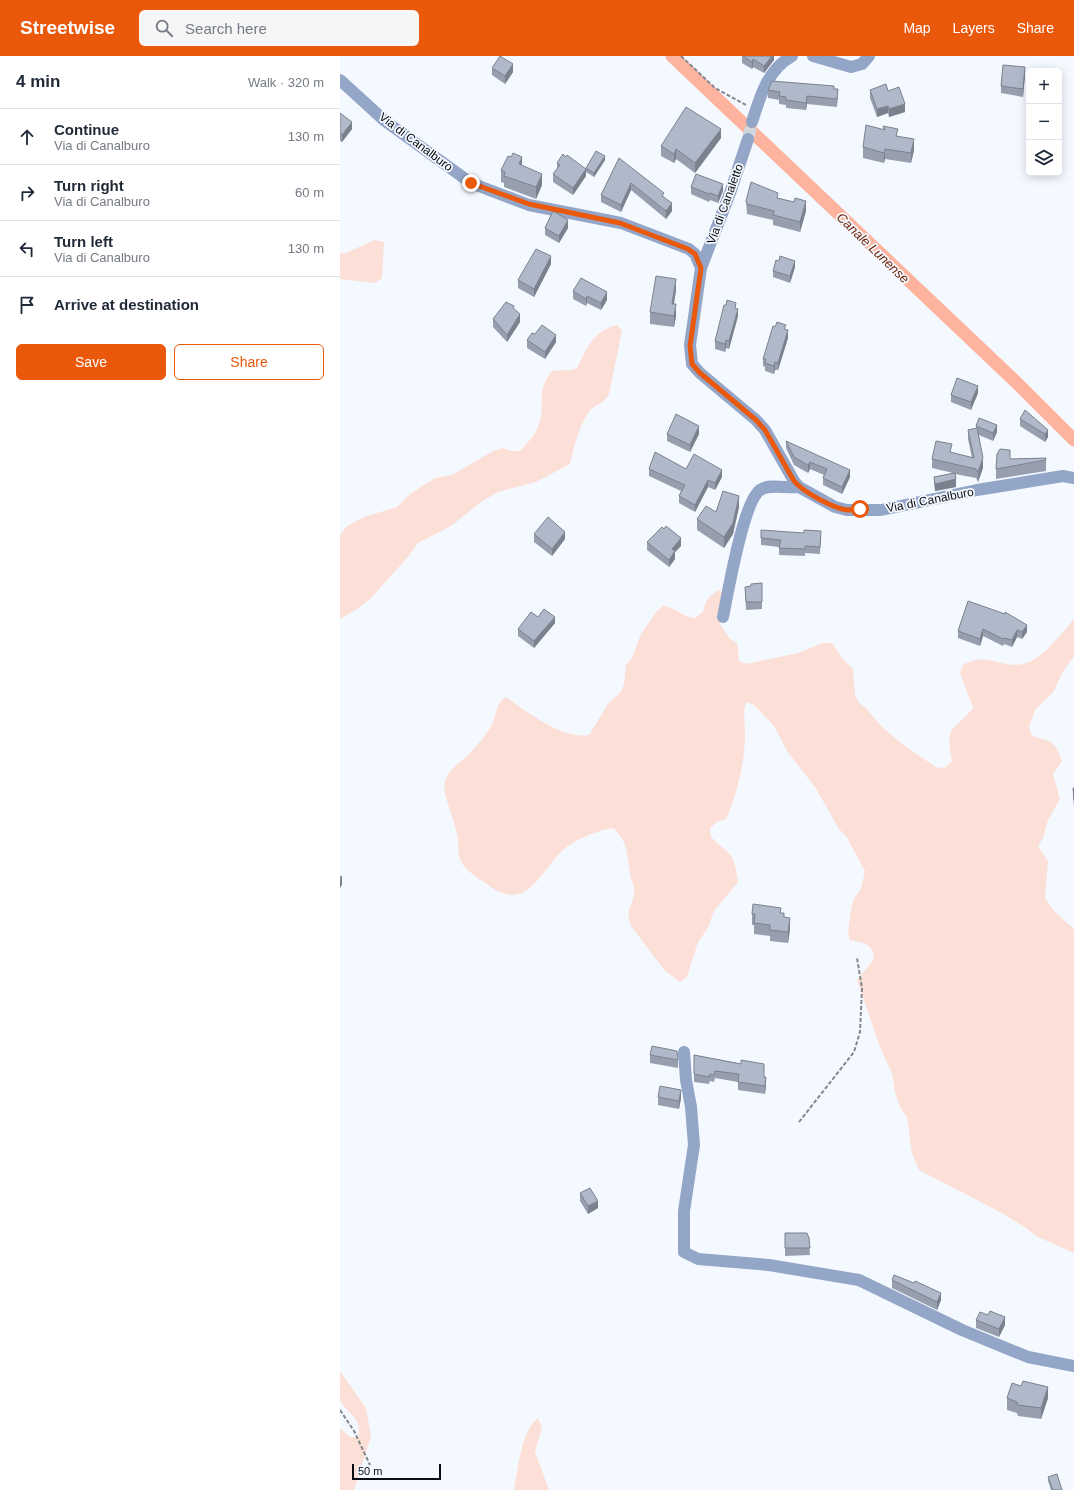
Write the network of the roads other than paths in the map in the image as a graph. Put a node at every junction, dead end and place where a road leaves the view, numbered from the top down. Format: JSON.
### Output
{"nodes":[{"id":1,"x":792,"y":56,"type":"edge"},
{"id":2,"x":813,"y":56,"type":"edge"},
{"id":3,"x":869,"y":56,"type":"edge"},
{"id":4,"x":340,"y":80,"type":"edge"},
{"id":5,"x":752,"y":122,"type":"tunnel mouth"},
{"id":6,"x":748,"y":139,"type":"tunnel mouth"},
{"id":7,"x":701,"y":268,"type":"junction"},
{"id":8,"x":1074,"y":478,"type":"edge"},
{"id":9,"x":799,"y":487,"type":"junction"},
{"id":10,"x":723,"y":617,"type":"dead end"},
{"id":11,"x":684,"y":1052,"type":"dead end"},
{"id":12,"x":1074,"y":1366,"type":"edge"}],
"edges":[{"from":1,"to":5,"type":"street"},
{"from":2,"to":3,"type":"street"},
{"from":4,"to":7,"type":"street","name":"Via di Canalburo"},
{"from":6,"to":7,"type":"street","name":"Via di Canaletto"},
{"from":7,"to":9,"type":"street","name":"Via di Canalburo"},
{"from":8,"to":9,"type":"street","name":"Via di Canalburo"},
{"from":9,"to":10,"type":"street"},
{"from":11,"to":12,"type":"street"}]}
